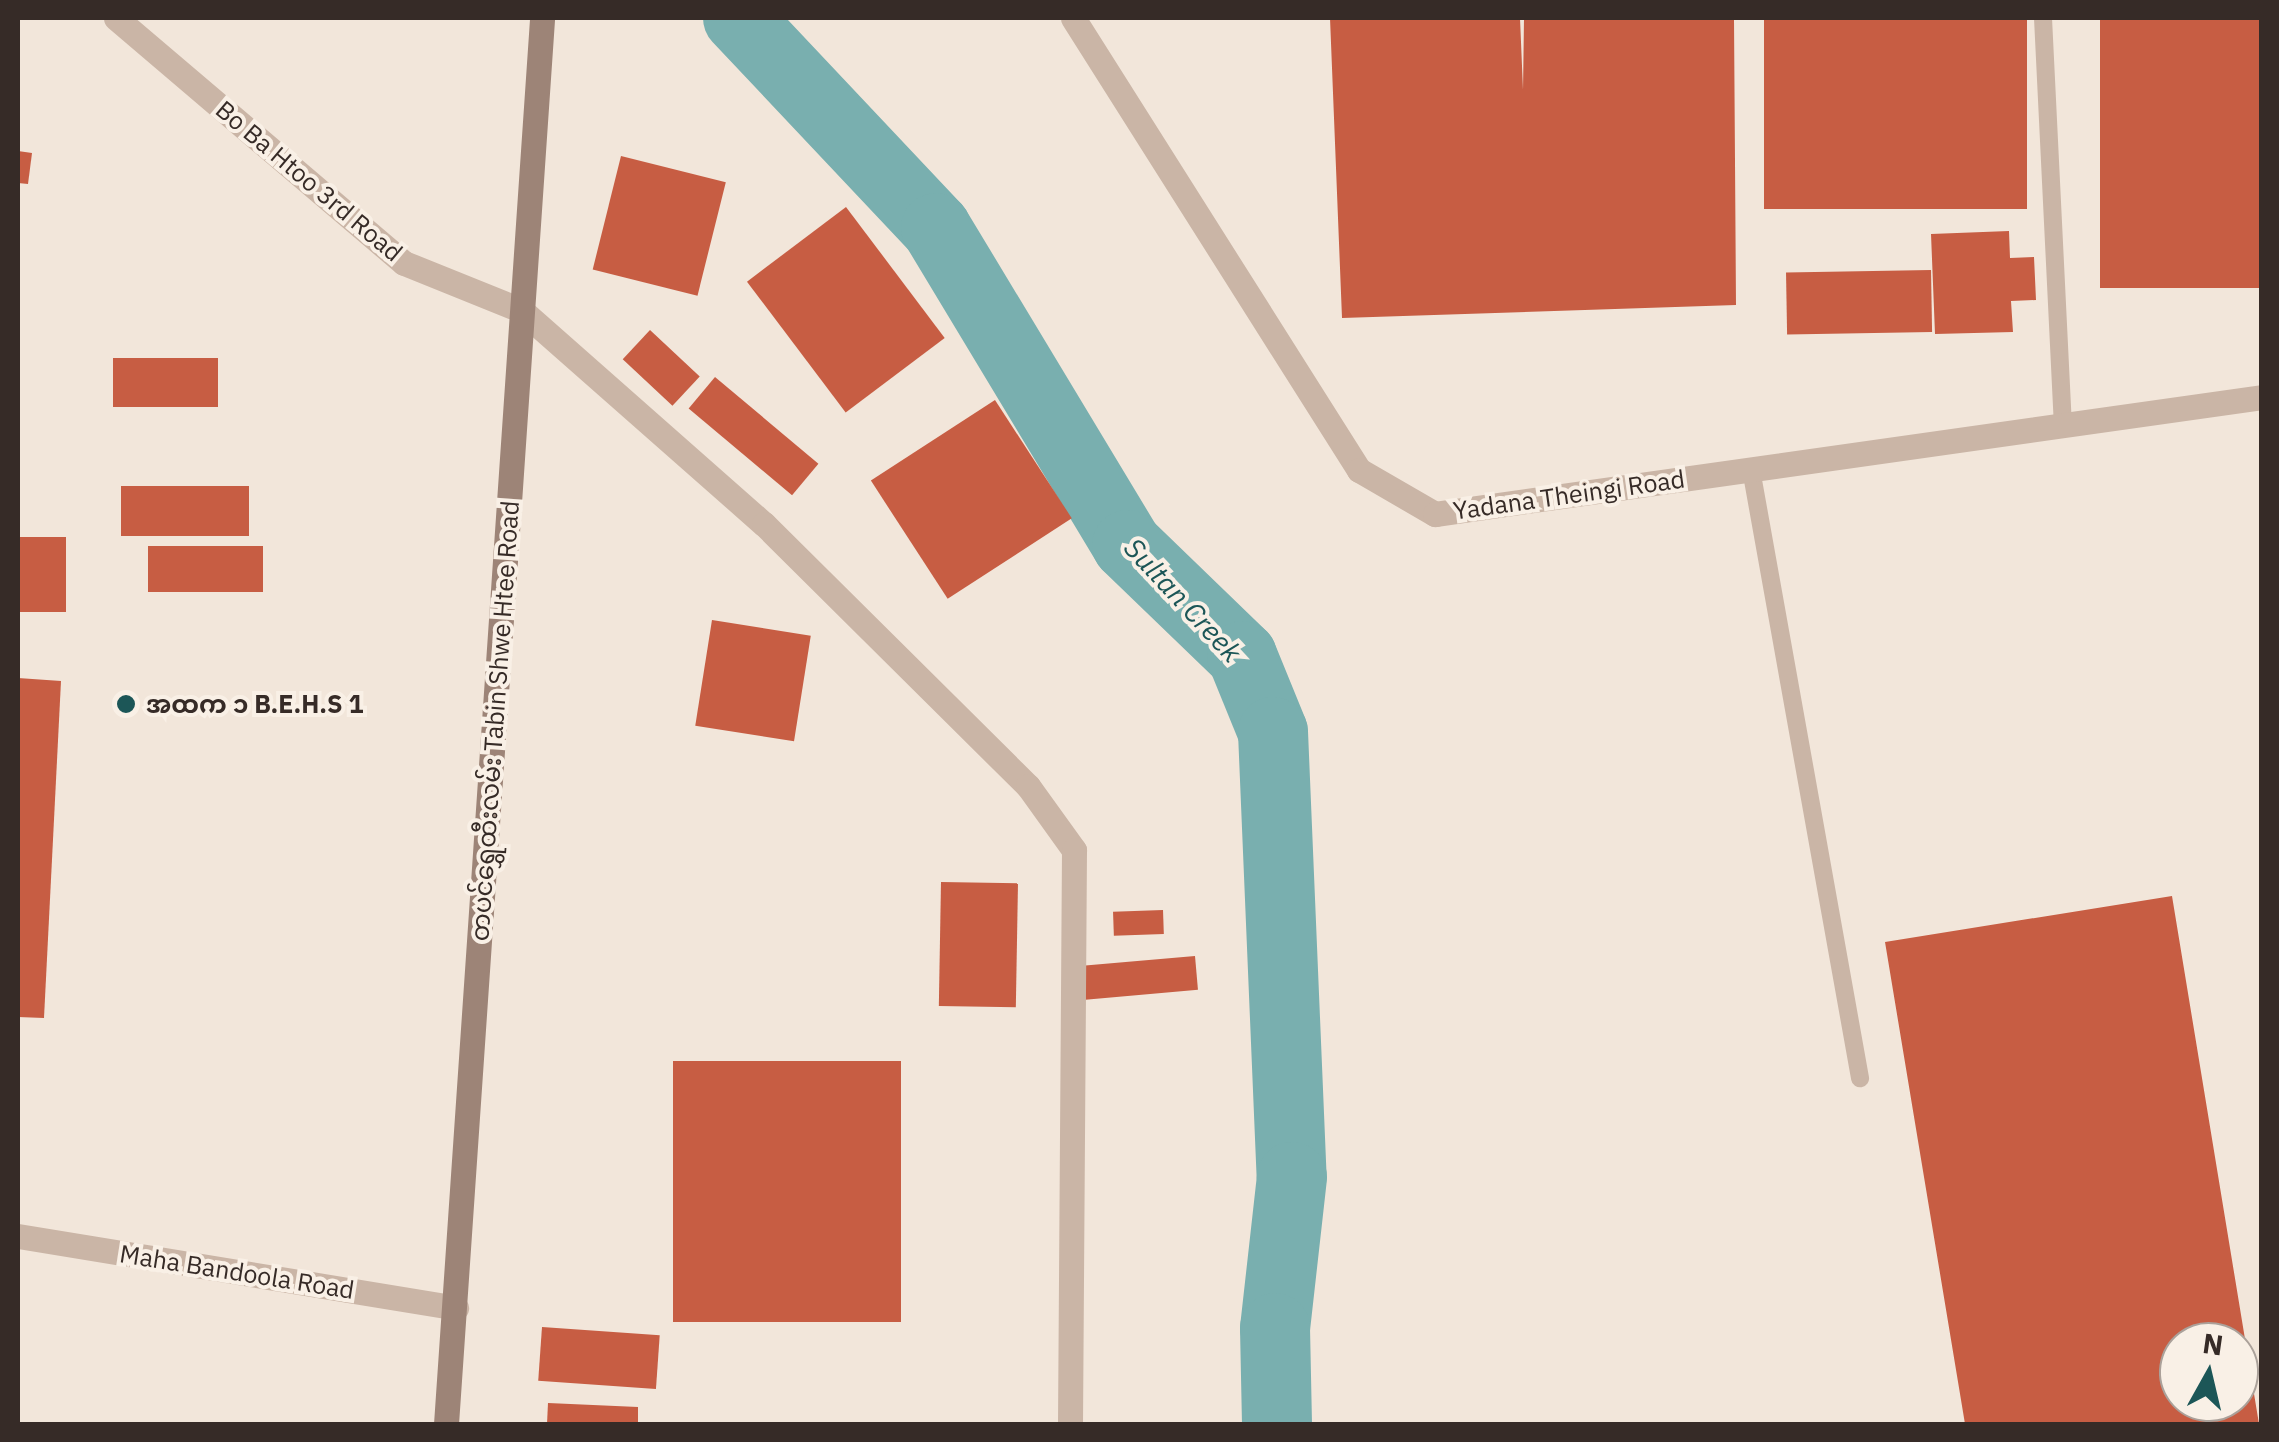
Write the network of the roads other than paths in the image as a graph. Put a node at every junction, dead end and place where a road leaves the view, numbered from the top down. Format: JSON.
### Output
{"nodes":[{"id":1,"x":116,"y":18,"type":"edge"},
{"id":2,"x":542,"y":18,"type":"edge"},
{"id":3,"x":1073,"y":18,"type":"edge"},
{"id":4,"x":2043,"y":18,"type":"edge"},
{"id":5,"x":522,"y":310,"type":"junction"},
{"id":6,"x":2262,"y":398,"type":"edge"},
{"id":7,"x":2063,"y":426,"type":"junction"},
{"id":8,"x":1751,"y":469,"type":"junction"},
{"id":9,"x":1860,"y":1078,"type":"dead end"},
{"id":10,"x":18,"y":1236,"type":"edge"},
{"id":11,"x":456,"y":1308,"type":"junction"},
{"id":12,"x":446,"y":1424,"type":"edge"},
{"id":13,"x":1070,"y":1424,"type":"edge"}],
"edges":[{"from":1,"to":5,"type":"street","name":"Bo Ba Htoo 3rd Road"},
{"from":2,"to":5,"type":"main road","name":"တပင်ရွှေထီးလမ်း Tabin Shwe Htee Road"},
{"from":3,"to":8,"type":"street","name":"Yadana Theingi Road"},
{"from":4,"to":7,"type":"lane"},
{"from":5,"to":11,"type":"main road","name":"တပင်ရွှေထီးလမ်း Tabin Shwe Htee Road"},
{"from":5,"to":13,"type":"street","name":"Bo Ba Htoo 3rd Road"},
{"from":6,"to":7,"type":"street","name":"Yadana Theingi Road"},
{"from":7,"to":8,"type":"street","name":"Yadana Theingi Road"},
{"from":8,"to":9,"type":"lane"},
{"from":10,"to":11,"type":"street","name":"Maha Bandoola Road"},
{"from":11,"to":12,"type":"main road","name":"တပင်ရွှေထီးလမ်း Tabin Shwe Htee Road"}]}
